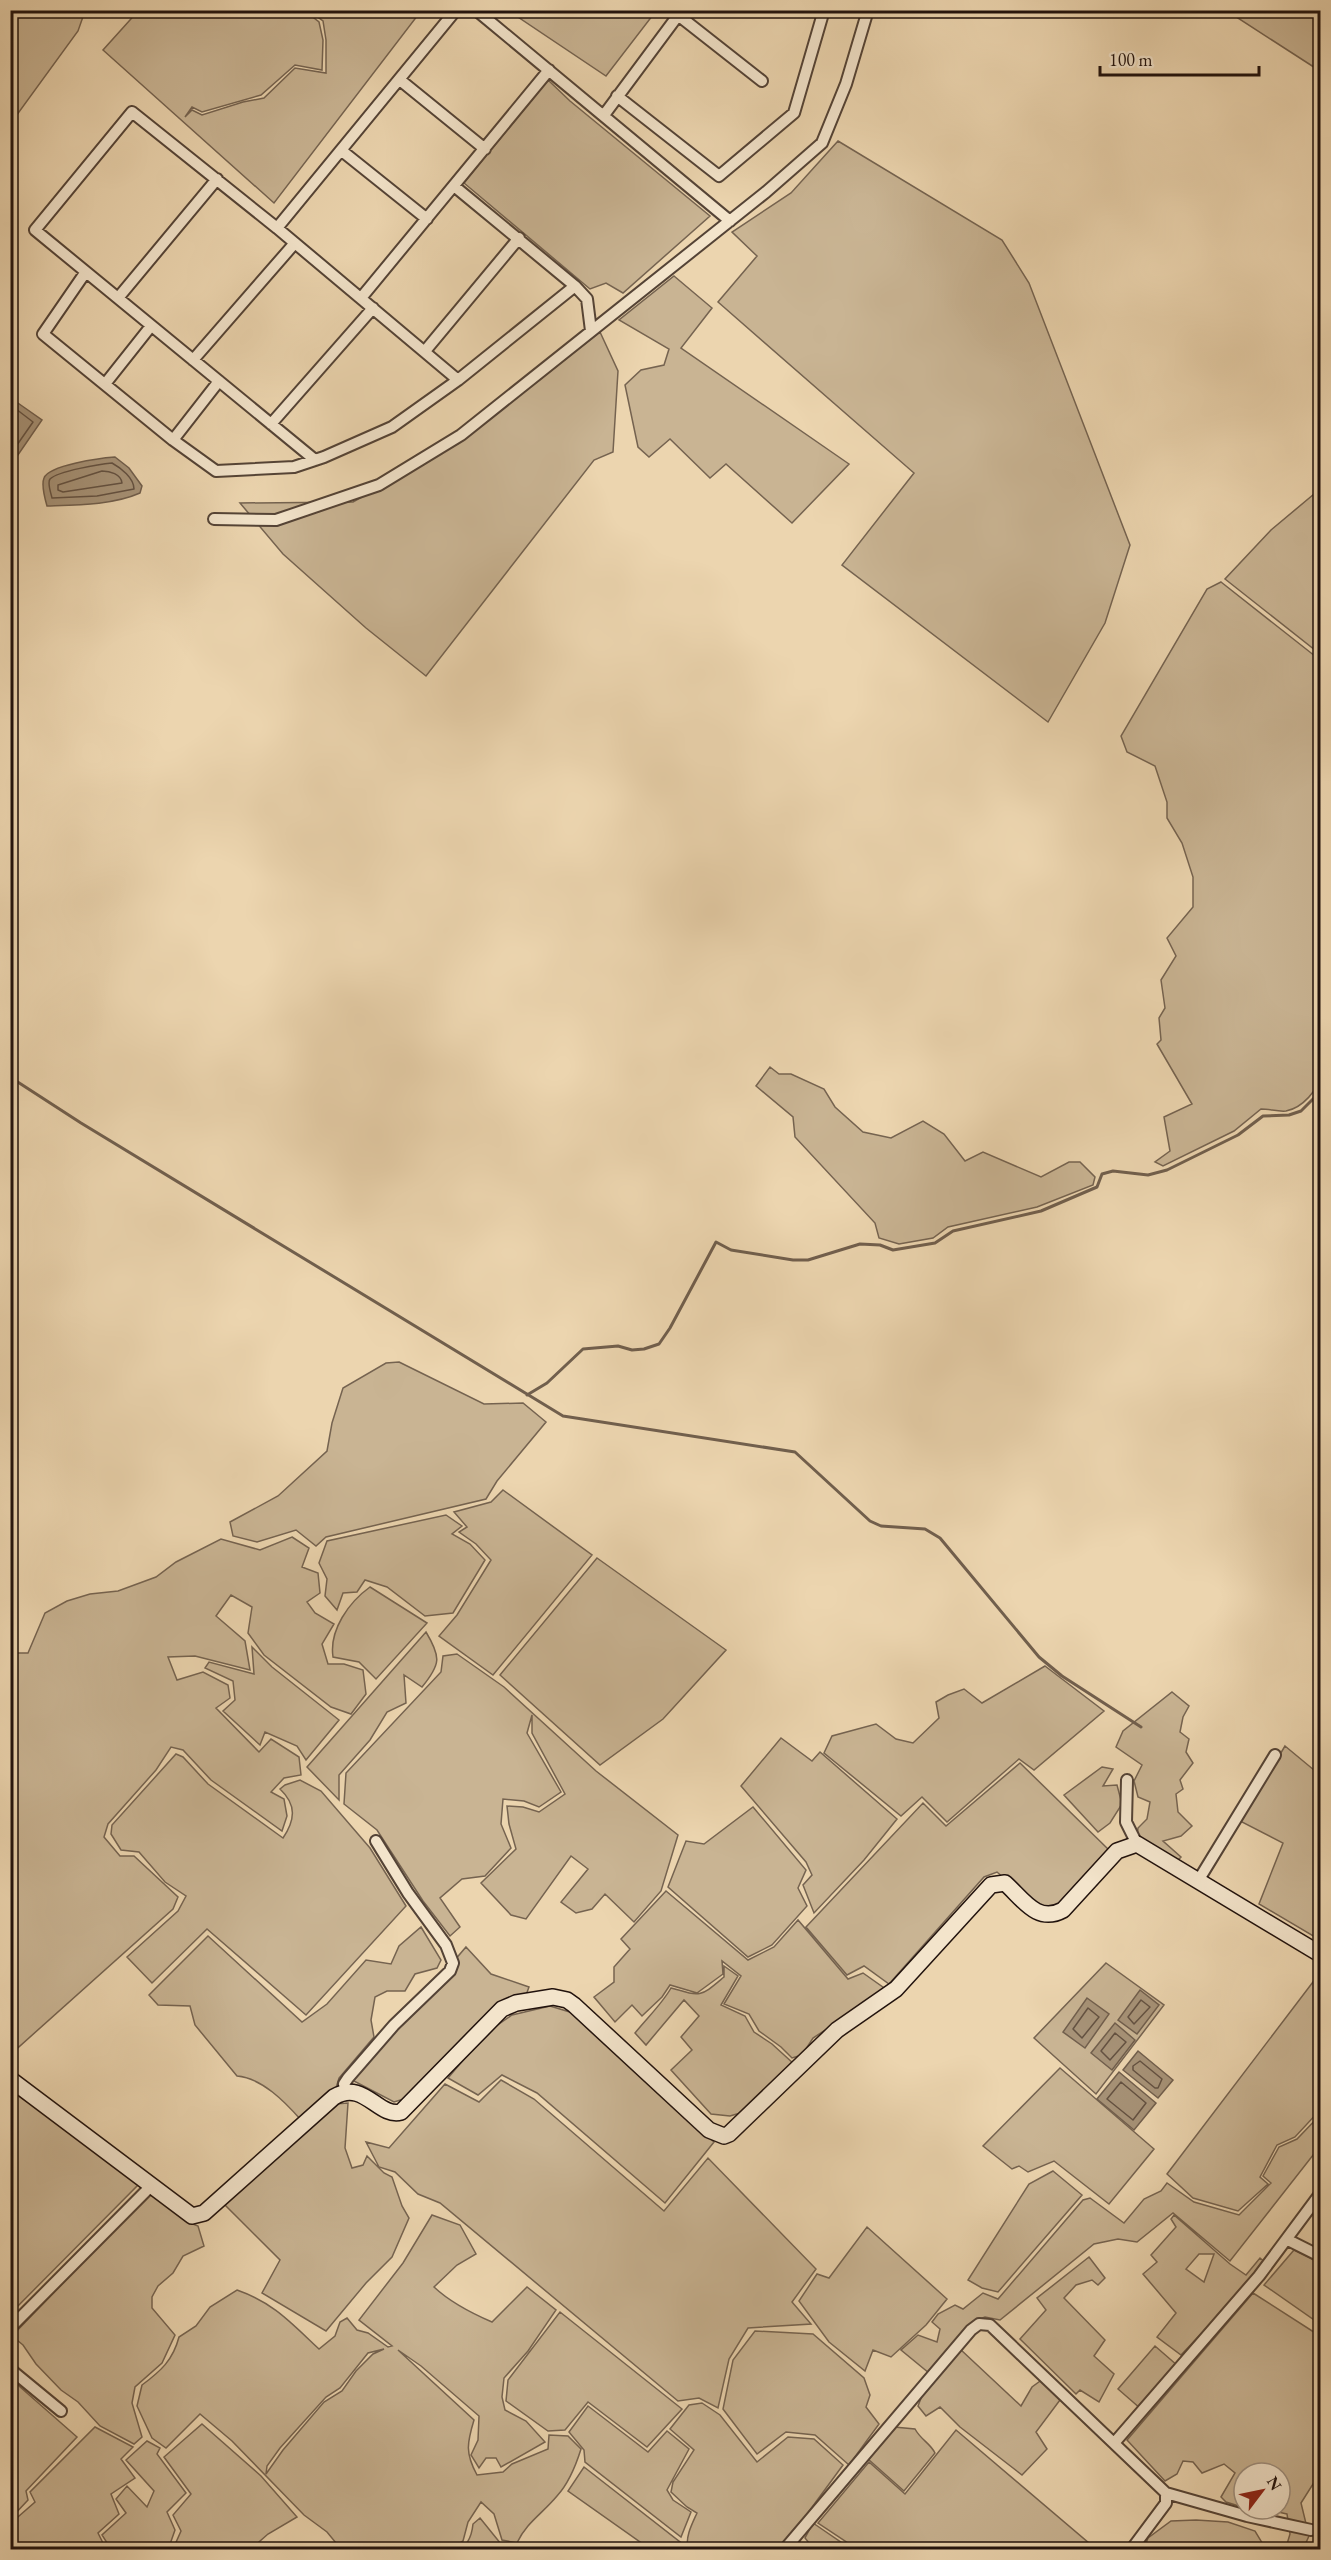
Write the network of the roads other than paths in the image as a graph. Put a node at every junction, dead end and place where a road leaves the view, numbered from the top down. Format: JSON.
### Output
{"nodes":[{"id":1,"x":456,"y":10,"type":"edge"},
{"id":2,"x":477,"y":10,"type":"edge"},
{"id":3,"x":824,"y":10,"type":"edge"},
{"id":4,"x":868,"y":10,"type":"edge"},
{"id":5,"x":680,"y":13,"type":"edge"},
{"id":6,"x":549,"y":70,"type":"junction"},
{"id":7,"x":400,"y":80,"type":"junction"},
{"id":8,"x":762,"y":81,"type":"dead end"},
{"id":9,"x":617,"y":96,"type":"junction"},
{"id":10,"x":604,"y":116,"type":"junction"},
{"id":11,"x":485,"y":148,"type":"junction"},
{"id":12,"x":342,"y":151,"type":"junction"},
{"id":13,"x":217,"y":179,"type":"junction"},
{"id":14,"x":454,"y":186,"type":"junction"},
{"id":15,"x":427,"y":219,"type":"junction"},
{"id":16,"x":730,"y":221,"type":"junction"},
{"id":17,"x":277,"y":228,"type":"junction"},
{"id":18,"x":519,"y":238,"type":"junction"},
{"id":19,"x":294,"y":244,"type":"junction"},
{"id":20,"x":85,"y":273,"type":"junction"},
{"id":21,"x":575,"y":286,"type":"junction"},
{"id":22,"x":118,"y":298,"type":"junction"},
{"id":23,"x":362,"y":298,"type":"junction"},
{"id":24,"x":373,"y":308,"type":"junction"},
{"id":25,"x":151,"y":326,"type":"junction"},
{"id":26,"x":591,"y":331,"type":"junction"},
{"id":27,"x":425,"y":351,"type":"junction"},
{"id":28,"x":194,"y":360,"type":"junction"},
{"id":29,"x":458,"y":380,"type":"junction"},
{"id":30,"x":219,"y":381,"type":"junction"},
{"id":31,"x":105,"y":384,"type":"junction"},
{"id":32,"x":271,"y":424,"type":"junction"},
{"id":33,"x":173,"y":440,"type":"junction"},
{"id":34,"x":315,"y":460,"type":"junction"},
{"id":35,"x":214,"y":519,"type":"dead end"},
{"id":36,"x":1275,"y":1755,"type":"dead end"},
{"id":37,"x":1127,"y":1780,"type":"dead end"},
{"id":38,"x":376,"y":1841,"type":"dead end"},
{"id":39,"x":1137,"y":1844,"type":"junction"},
{"id":40,"x":1198,"y":1881,"type":"junction"},
{"id":41,"x":1320,"y":1954,"type":"edge"},
{"id":42,"x":10,"y":2079,"type":"edge"},
{"id":43,"x":346,"y":2092,"type":"junction"},
{"id":44,"x":152,"y":2185,"type":"junction"},
{"id":45,"x":1320,"y":2194,"type":"edge"},
{"id":46,"x":1288,"y":2240,"type":"junction"},
{"id":47,"x":1320,"y":2256,"type":"edge"},
{"id":48,"x":10,"y":2328,"type":"edge"},
{"id":49,"x":10,"y":2369,"type":"edge"},
{"id":50,"x":61,"y":2411,"type":"dead end"},
{"id":51,"x":1115,"y":2442,"type":"junction"},
{"id":52,"x":1166,"y":2493,"type":"junction"},
{"id":53,"x":1311,"y":2530,"type":"dead end"},
{"id":54,"x":784,"y":2550,"type":"edge"},
{"id":55,"x":1131,"y":2550,"type":"edge"}],
"edges":[{"from":1,"to":7,"type":"street"},
{"from":2,"to":6,"type":"street"},
{"from":3,"to":9,"type":"street"},
{"from":4,"to":16,"type":"street"},
{"from":5,"to":8,"type":"street"},
{"from":5,"to":9,"type":"street"},
{"from":6,"to":10,"type":"street"},
{"from":6,"to":11,"type":"street"},
{"from":7,"to":11,"type":"street"},
{"from":7,"to":12,"type":"street"},
{"from":9,"to":10,"type":"street"},
{"from":10,"to":16,"type":"street"},
{"from":11,"to":14,"type":"street"},
{"from":12,"to":15,"type":"street"},
{"from":12,"to":17,"type":"street"},
{"from":13,"to":17,"type":"street"},
{"from":13,"to":20,"type":"street"},
{"from":13,"to":22,"type":"street"},
{"from":14,"to":15,"type":"street"},
{"from":14,"to":18,"type":"street"},
{"from":15,"to":23,"type":"street"},
{"from":16,"to":26,"type":"street"},
{"from":17,"to":19,"type":"street"},
{"from":18,"to":21,"type":"street"},
{"from":18,"to":27,"type":"street"},
{"from":19,"to":23,"type":"street"},
{"from":19,"to":28,"type":"street"},
{"from":20,"to":22,"type":"street"},
{"from":20,"to":31,"type":"street"},
{"from":21,"to":26,"type":"street"},
{"from":21,"to":29,"type":"street"},
{"from":22,"to":25,"type":"street"},
{"from":23,"to":24,"type":"street"},
{"from":24,"to":27,"type":"street"},
{"from":24,"to":32,"type":"street"},
{"from":25,"to":28,"type":"street"},
{"from":25,"to":31,"type":"street"},
{"from":26,"to":35,"type":"street"},
{"from":27,"to":29,"type":"street"},
{"from":28,"to":30,"type":"street"},
{"from":29,"to":34,"type":"street"},
{"from":30,"to":32,"type":"street"},
{"from":30,"to":33,"type":"street"},
{"from":31,"to":33,"type":"street"},
{"from":32,"to":34,"type":"street"},
{"from":33,"to":34,"type":"street"},
{"from":36,"to":40,"type":"street"},
{"from":37,"to":39,"type":"street"},
{"from":38,"to":43,"type":"street"},
{"from":39,"to":40,"type":"street"},
{"from":39,"to":43,"type":"street"},
{"from":40,"to":41,"type":"street"},
{"from":42,"to":44,"type":"street"},
{"from":43,"to":44,"type":"street"},
{"from":44,"to":48,"type":"street"},
{"from":45,"to":46,"type":"street"},
{"from":46,"to":47,"type":"street"},
{"from":46,"to":51,"type":"street"},
{"from":49,"to":50,"type":"street"},
{"from":51,"to":52,"type":"street"},
{"from":51,"to":54,"type":"street"},
{"from":52,"to":53,"type":"street"},
{"from":52,"to":55,"type":"street"}]}
